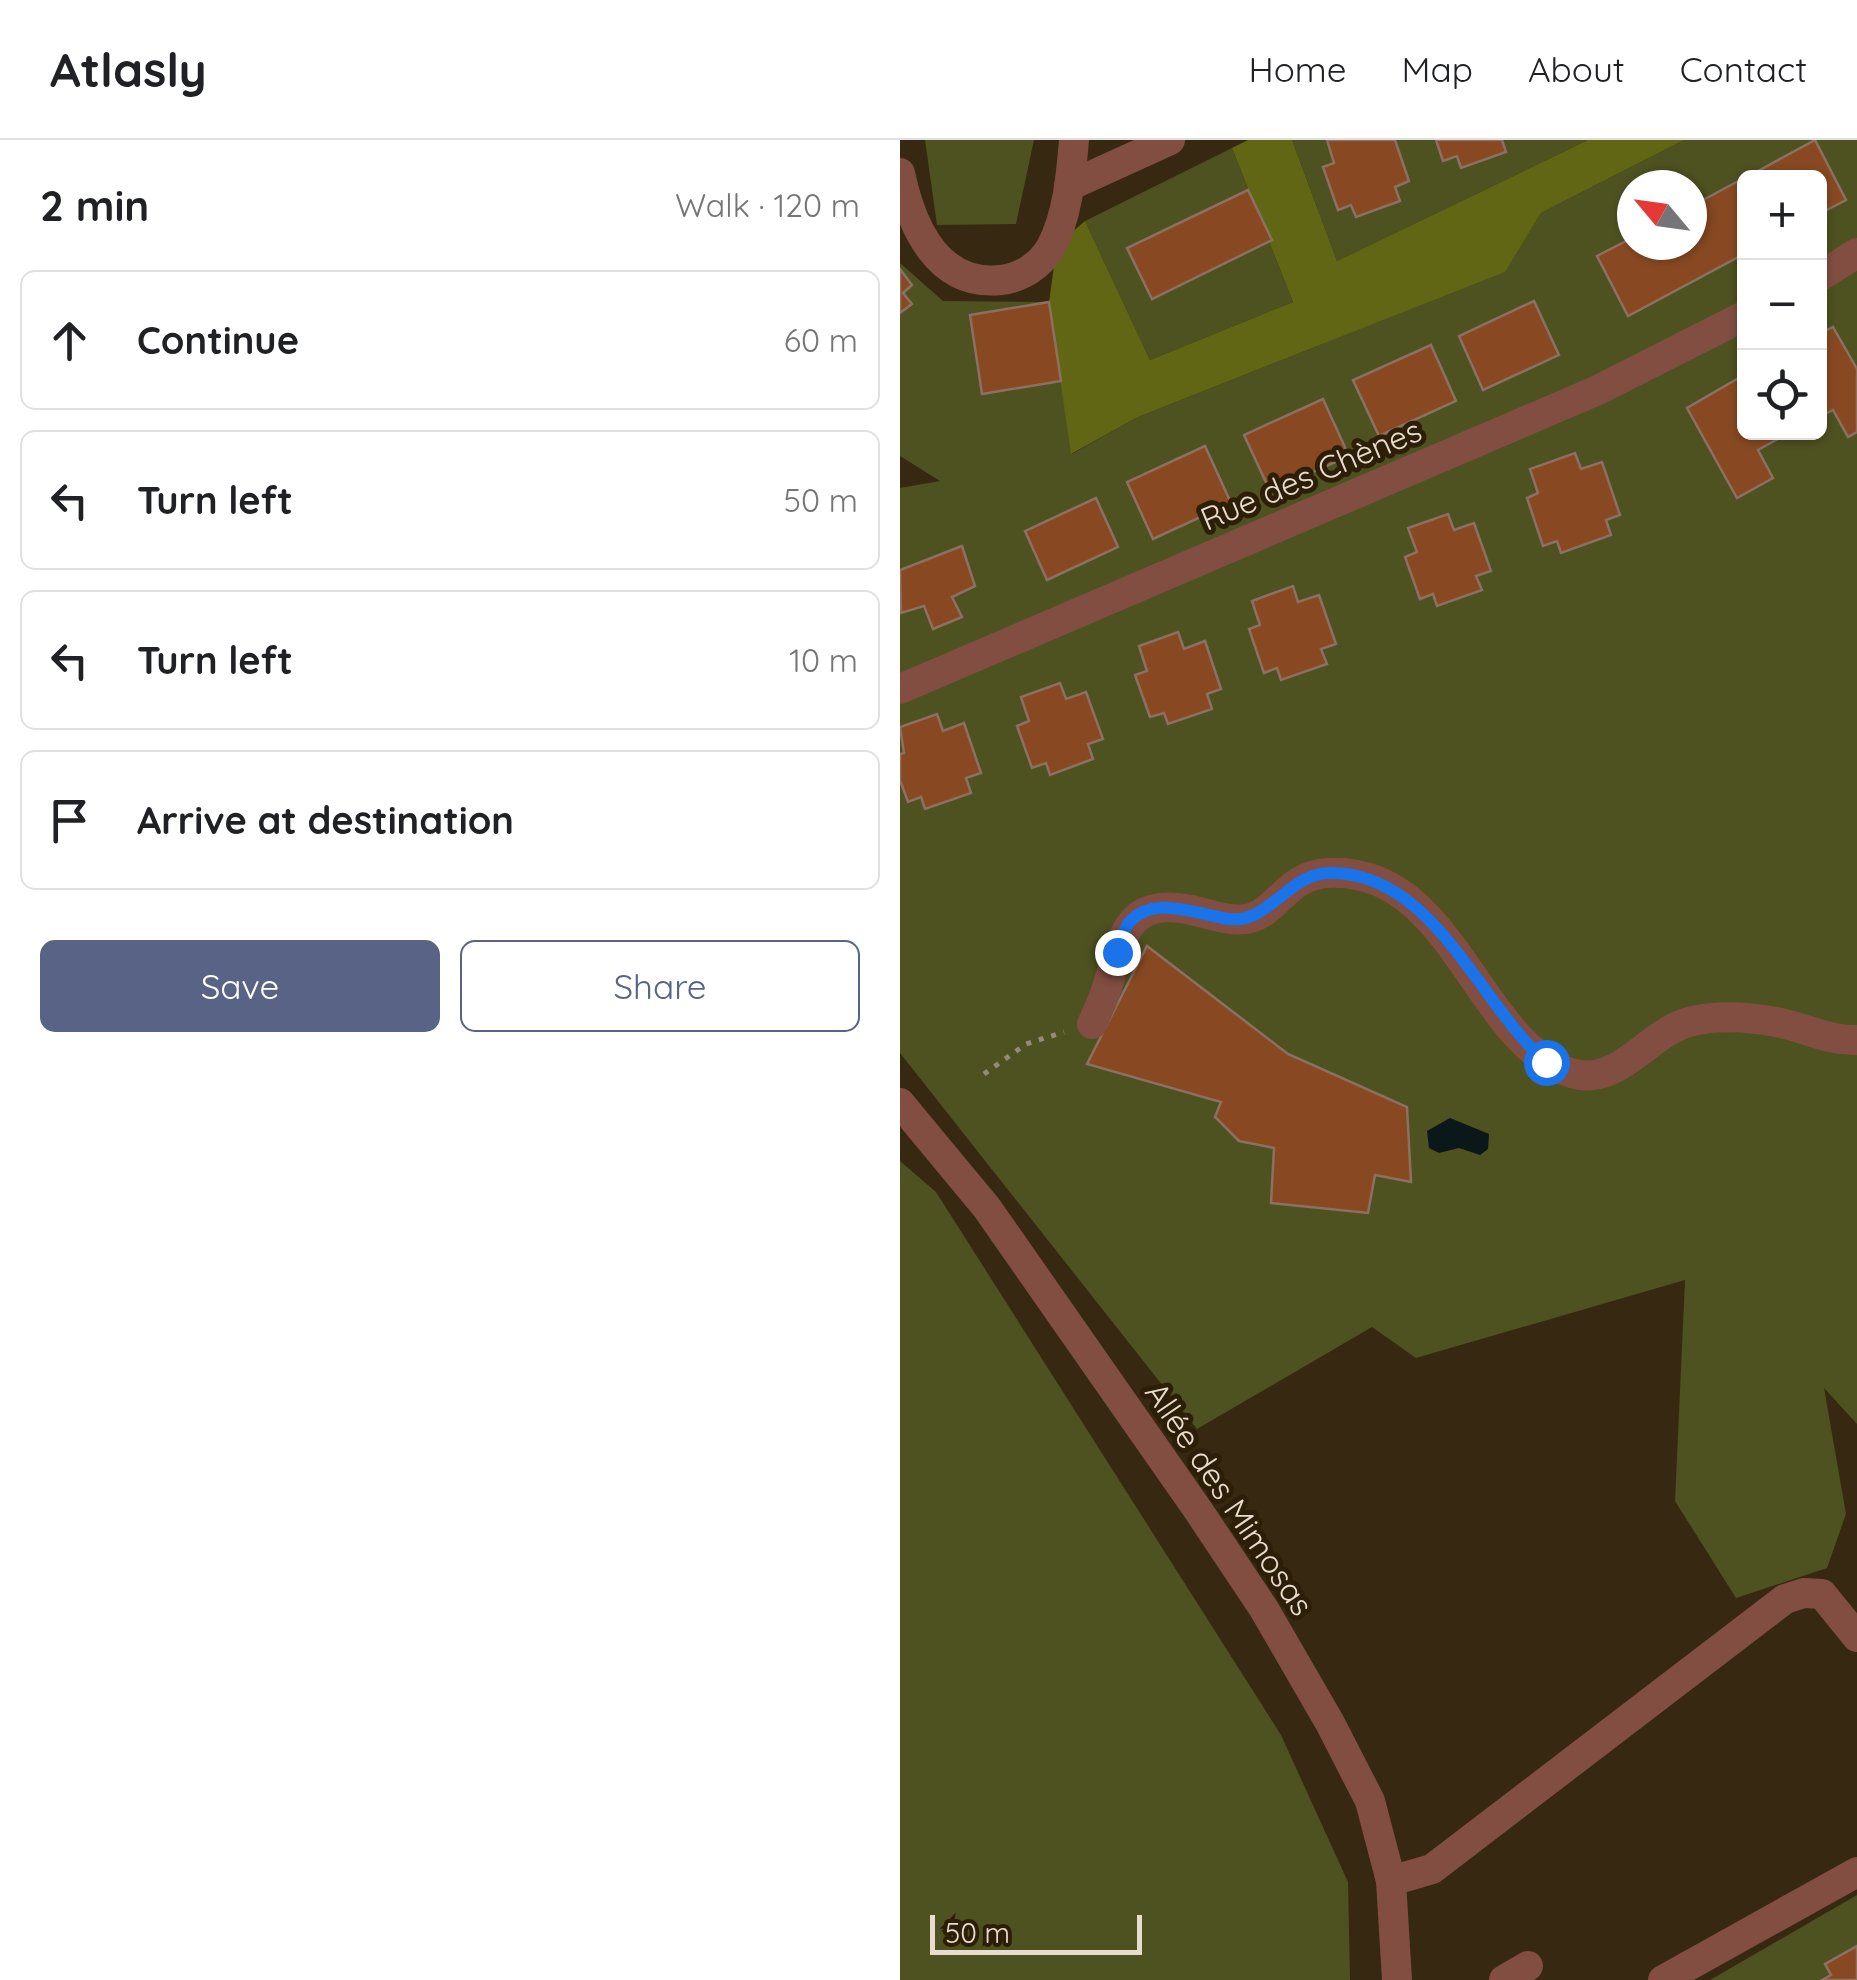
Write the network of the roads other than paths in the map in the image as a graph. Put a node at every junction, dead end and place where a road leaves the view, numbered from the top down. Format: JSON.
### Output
{"nodes":[{"id":1,"x":1074,"y":140,"type":"edge"},
{"id":2,"x":1170,"y":140,"type":"edge"},
{"id":3,"x":900,"y":172,"type":"edge"},
{"id":4,"x":1069,"y":186,"type":"junction"},
{"id":5,"x":1857,"y":253,"type":"edge"},
{"id":6,"x":1827,"y":272,"type":"edge"},
{"id":7,"x":1737,"y":320,"type":"edge"},
{"id":8,"x":900,"y":690,"type":"edge"},
{"id":9,"x":1092,"y":1024,"type":"road end"},
{"id":10,"x":1857,"y":1040,"type":"edge"},
{"id":11,"x":900,"y":1103,"type":"edge"},
{"id":12,"x":1857,"y":1637,"type":"edge"},
{"id":13,"x":1857,"y":1872,"type":"edge"},
{"id":14,"x":1392,"y":1881,"type":"junction"},
{"id":15,"x":1398,"y":1980,"type":"edge"},
{"id":16,"x":1663,"y":1980,"type":"edge"}],
"edges":[{"from":1,"to":4,"type":"street"},
{"from":2,"to":4,"type":"street"},
{"from":3,"to":4,"type":"street"},
{"from":5,"to":6,"type":"street"},
{"from":7,"to":8,"type":"street","name":"Rue des Chènes"},
{"from":9,"to":10,"type":"street"},
{"from":11,"to":14,"type":"street","name":"Allée des Mimosas"},
{"from":12,"to":14,"type":"street"},
{"from":13,"to":16,"type":"street"},
{"from":14,"to":15,"type":"street","name":"Allée des Mimosas"}]}
